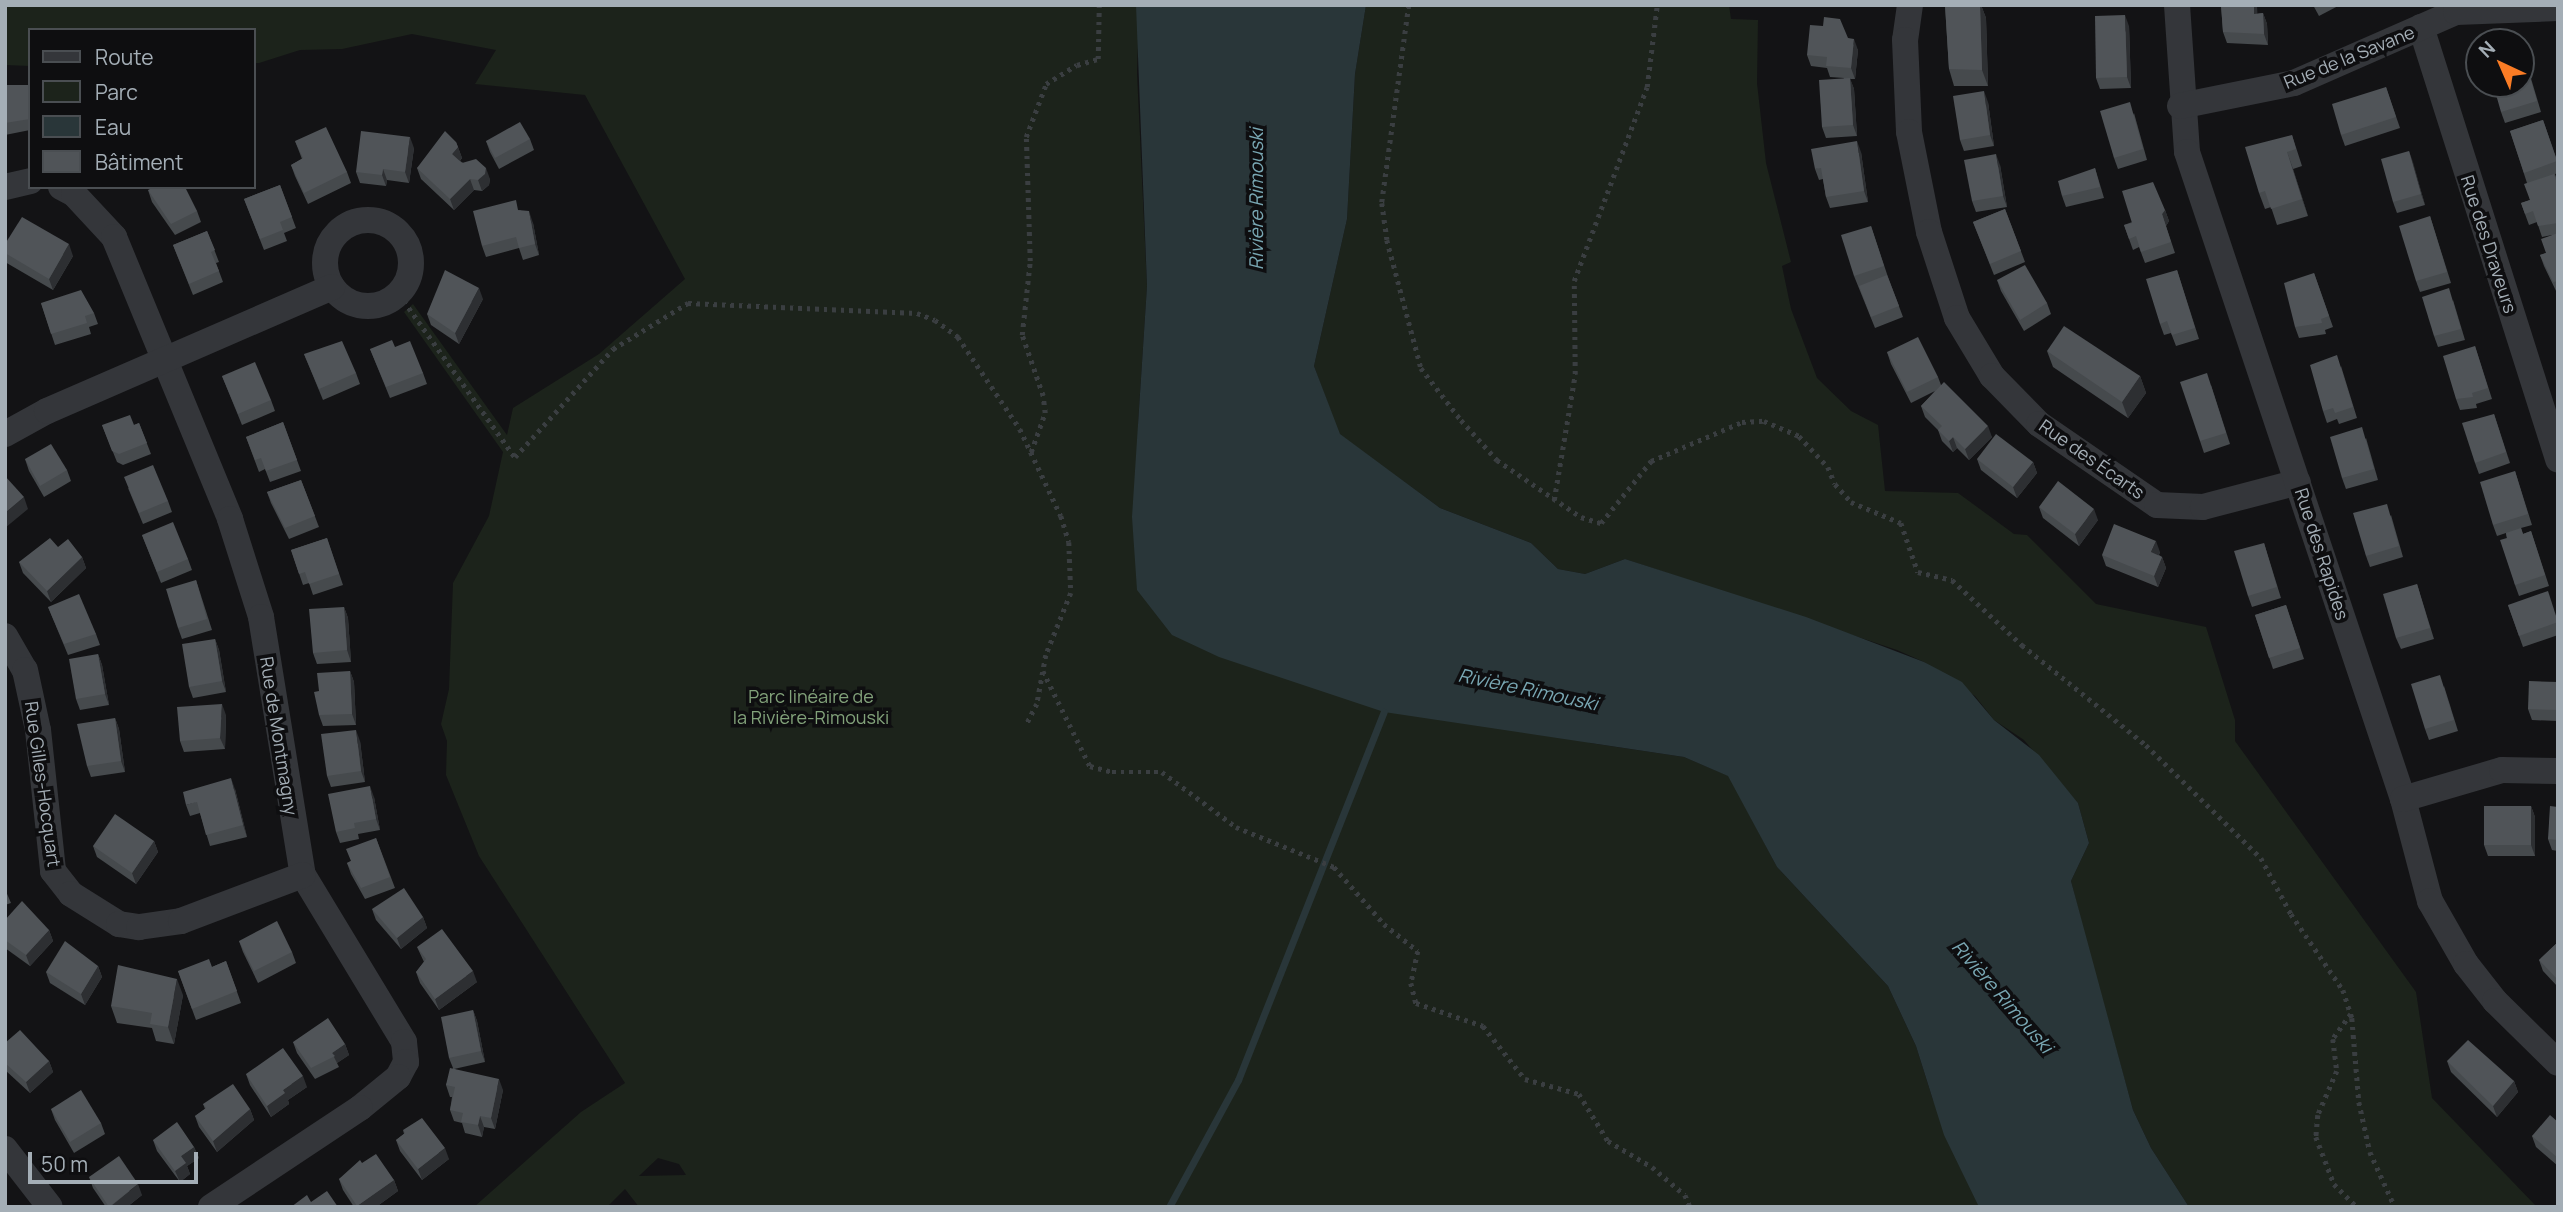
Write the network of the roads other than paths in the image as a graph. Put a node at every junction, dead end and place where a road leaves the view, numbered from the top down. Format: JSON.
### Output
{"nodes":[{"id":1,"x":1910,"y":5,"type":"edge"},
{"id":2,"x":2177,"y":5,"type":"edge"},
{"id":3,"x":2558,"y":8,"type":"edge"},
{"id":4,"x":2421,"y":27,"type":"junction"},
{"id":5,"x":2180,"y":106,"type":"junction"},
{"id":6,"x":28,"y":181,"type":"edge"},
{"id":7,"x":5,"y":187,"type":"edge"},
{"id":8,"x":65,"y":189,"type":"edge"},
{"id":9,"x":332,"y":287,"type":"junction"},
{"id":10,"x":164,"y":359,"type":"junction"},
{"id":11,"x":5,"y":434,"type":"edge"},
{"id":12,"x":2558,"y":460,"type":"edge"},
{"id":13,"x":2298,"y":482,"type":"junction"},
{"id":14,"x":5,"y":636,"type":"edge"},
{"id":15,"x":2558,"y":771,"type":"edge"},
{"id":16,"x":2403,"y":799,"type":"junction"},
{"id":17,"x":303,"y":875,"type":"junction"},
{"id":18,"x":2558,"y":1063,"type":"edge"},
{"id":19,"x":5,"y":1149,"type":"edge"},
{"id":20,"x":50,"y":1207,"type":"edge"},
{"id":21,"x":211,"y":1207,"type":"edge"}],
"edges":[{"from":1,"to":13,"type":"street","name":"Rue des Écarts"},
{"from":2,"to":5,"type":"street","name":"Rue des Rapides"},
{"from":3,"to":4,"type":"street","name":"Rue de la Savane"},
{"from":4,"to":5,"type":"street","name":"Rue de la Savane"},
{"from":4,"to":12,"type":"street","name":"Rue des Draveurs"},
{"from":5,"to":13,"type":"street","name":"Rue des Rapides"},
{"from":6,"to":7,"type":"street"},
{"from":8,"to":10,"type":"street","name":"Rue de Montmagny"},
{"from":9,"to":9,"type":"street"},
{"from":9,"to":10,"type":"street"},
{"from":10,"to":11,"type":"street"},
{"from":10,"to":17,"type":"street","name":"Rue de Montmagny"},
{"from":13,"to":16,"type":"street","name":"Rue des Rapides"},
{"from":14,"to":17,"type":"street","name":"Rue Gilles-Hocquart"},
{"from":15,"to":16,"type":"street"},
{"from":16,"to":18,"type":"street","name":"Rue des Rapides"},
{"from":17,"to":21,"type":"street","name":"Rue de Montmagny"},
{"from":19,"to":20,"type":"street"}]}
